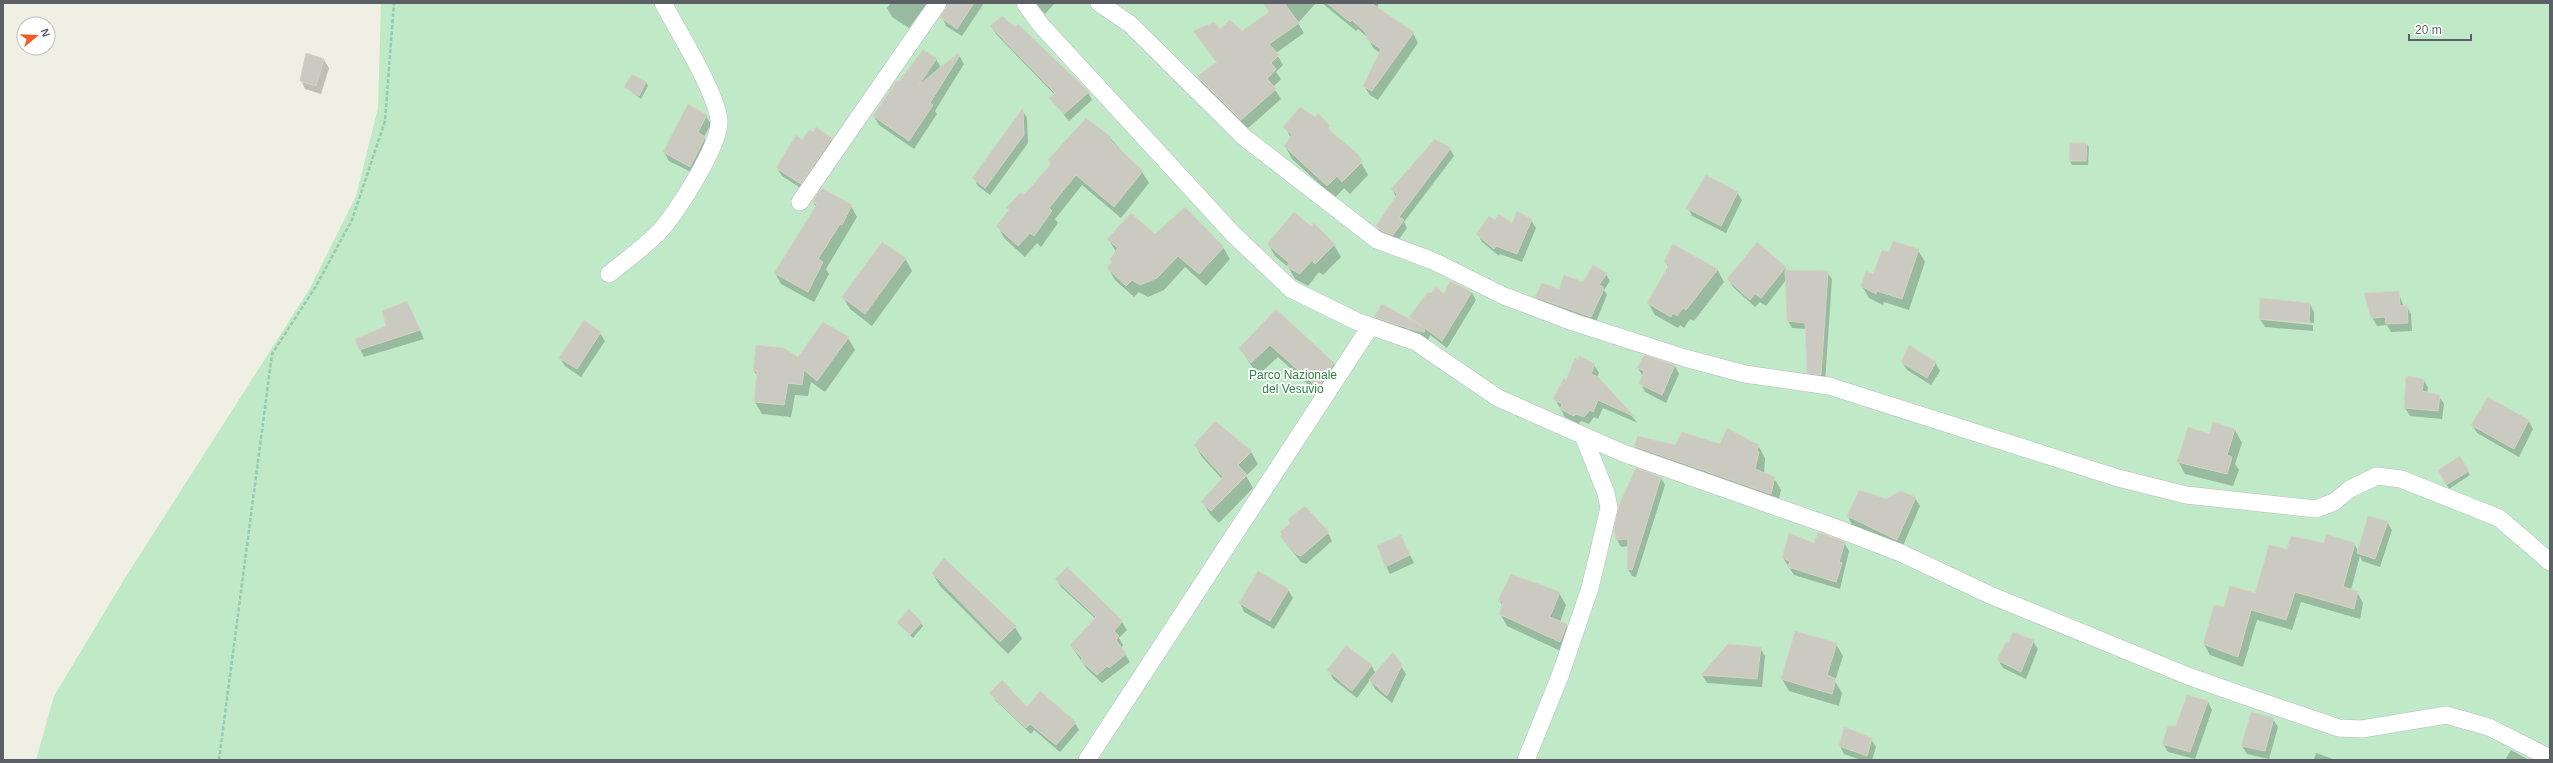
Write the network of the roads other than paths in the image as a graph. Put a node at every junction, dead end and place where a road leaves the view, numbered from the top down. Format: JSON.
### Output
{"nodes":[{"id":1,"x":663,"y":3,"type":"edge"},
{"id":2,"x":938,"y":3,"type":"edge"},
{"id":3,"x":1025,"y":3,"type":"edge"},
{"id":4,"x":1099,"y":3,"type":"edge"},
{"id":5,"x":800,"y":202,"type":"dead end"},
{"id":6,"x":609,"y":274,"type":"dead end"},
{"id":7,"x":1370,"y":326,"type":"junction"},
{"id":8,"x":1583,"y":435,"type":"junction"},
{"id":9,"x":2550,"y":562,"type":"edge"},
{"id":10,"x":2550,"y":758,"type":"edge"},
{"id":11,"x":1087,"y":760,"type":"edge"},
{"id":12,"x":1526,"y":760,"type":"edge"}],
"edges":[{"from":1,"to":6,"type":"street"},
{"from":2,"to":5,"type":"street"},
{"from":3,"to":7,"type":"street"},
{"from":4,"to":9,"type":"street"},
{"from":7,"to":8,"type":"street"},
{"from":7,"to":11,"type":"street"},
{"from":8,"to":10,"type":"street"},
{"from":8,"to":12,"type":"street"}]}
